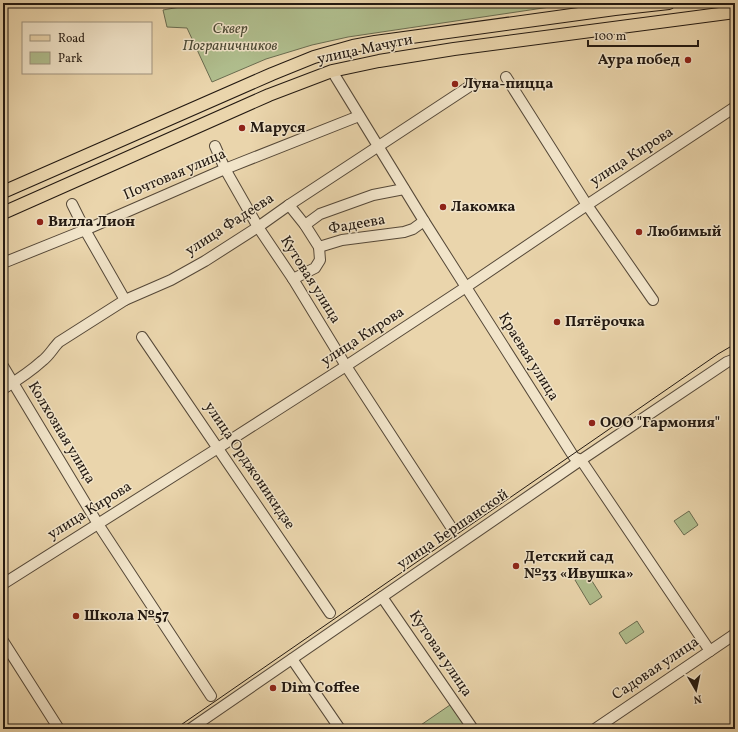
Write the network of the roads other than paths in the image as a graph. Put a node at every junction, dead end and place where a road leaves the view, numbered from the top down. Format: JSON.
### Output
{"nodes":[{"id":1,"x":669,"y":3,"type":"edge"},
{"id":2,"x":615,"y":6,"type":"edge"},
{"id":3,"x":735,"y":12,"type":"edge"},
{"id":4,"x":332,"y":71,"type":"junction"},
{"id":5,"x":506,"y":76,"type":"dead end"},
{"id":6,"x":473,"y":84,"type":"dead end"},
{"id":7,"x":735,"y":107,"type":"edge"},
{"id":8,"x":359,"y":116,"type":"junction"},
{"id":9,"x":215,"y":146,"type":"dead end"},
{"id":10,"x":378,"y":146,"type":"junction"},
{"id":11,"x":225,"y":169,"type":"junction"},
{"id":12,"x":404,"y":189,"type":"junction"},
{"id":13,"x":3,"y":192,"type":"edge"},
{"id":14,"x":72,"y":204,"type":"dead end"},
{"id":15,"x":289,"y":205,"type":"junction"},
{"id":16,"x":587,"y":205,"type":"junction"},
{"id":17,"x":3,"y":213,"type":"edge"},
{"id":18,"x":424,"y":221,"type":"junction"},
{"id":19,"x":304,"y":225,"type":"junction"},
{"id":20,"x":258,"y":227,"type":"junction"},
{"id":21,"x":85,"y":230,"type":"junction"},
{"id":22,"x":319,"y":247,"type":"junction"},
{"id":23,"x":3,"y":263,"type":"edge"},
{"id":24,"x":293,"y":279,"type":"junction"},
{"id":25,"x":466,"y":287,"type":"junction"},
{"id":26,"x":125,"y":300,"type":"junction"},
{"id":27,"x":653,"y":300,"type":"dead end"},
{"id":28,"x":142,"y":337,"type":"dead end"},
{"id":29,"x":735,"y":359,"type":"edge"},
{"id":30,"x":3,"y":366,"type":"edge"},
{"id":31,"x":346,"y":366,"type":"junction"},
{"id":32,"x":13,"y":383,"type":"junction"},
{"id":33,"x":3,"y":389,"type":"edge"},
{"id":34,"x":218,"y":448,"type":"junction"},
{"id":35,"x":581,"y":460,"type":"junction"},
{"id":36,"x":98,"y":524,"type":"junction"},
{"id":37,"x":452,"y":527,"type":"dead end"},
{"id":38,"x":3,"y":584,"type":"edge"},
{"id":39,"x":382,"y":597,"type":"junction"},
{"id":40,"x":330,"y":613,"type":"dead end"},
{"id":41,"x":735,"y":634,"type":"edge"},
{"id":42,"x":3,"y":641,"type":"edge"},
{"id":43,"x":710,"y":651,"type":"junction"},
{"id":44,"x":292,"y":659,"type":"junction"},
{"id":45,"x":211,"y":696,"type":"dead end"},
{"id":46,"x":58,"y":729,"type":"edge"},
{"id":47,"x":190,"y":729,"type":"edge"},
{"id":48,"x":340,"y":729,"type":"edge"},
{"id":49,"x":473,"y":729,"type":"edge"},
{"id":50,"x":595,"y":729,"type":"edge"}],
"edges":[{"from":1,"to":2,"type":"main road","name":"улица Мачуги"},
{"from":2,"to":13,"type":"main road","name":"улица Мачуги"},
{"from":3,"to":4,"type":"main road","name":"улица Мачуги"},
{"from":4,"to":8,"type":"street","name":"Краевая улица"},
{"from":4,"to":17,"type":"main road","name":"улица Мачуги"},
{"from":5,"to":16,"type":"street"},
{"from":6,"to":10,"type":"street","name":"улица Фадеева"},
{"from":7,"to":16,"type":"street","name":"улица Кирова"},
{"from":8,"to":10,"type":"street","name":"Краевая улица"},
{"from":8,"to":11,"type":"street","name":"Почтовая улица"},
{"from":9,"to":11,"type":"street","name":"Кутовая улица"},
{"from":10,"to":12,"type":"street","name":"Краевая улица"},
{"from":10,"to":15,"type":"street","name":"улица Фадеева"},
{"from":11,"to":20,"type":"street","name":"Кутовая улица"},
{"from":11,"to":21,"type":"street","name":"Почтовая улица"},
{"from":12,"to":18,"type":"street","name":"Краевая улица"},
{"from":12,"to":19,"type":"street"},
{"from":14,"to":21,"type":"street"},
{"from":15,"to":19,"type":"street","name":"Фадеева"},
{"from":15,"to":20,"type":"street","name":"улица Фадеева"},
{"from":16,"to":25,"type":"street","name":"улица Кирова"},
{"from":16,"to":27,"type":"street"},
{"from":18,"to":22,"type":"street","name":"Фадеева"},
{"from":18,"to":25,"type":"street","name":"Краевая улица"},
{"from":19,"to":22,"type":"street","name":"Фадеева"},
{"from":20,"to":24,"type":"street","name":"Кутовая улица"},
{"from":20,"to":26,"type":"street","name":"улица Фадеева"},
{"from":21,"to":23,"type":"street","name":"Почтовая улица"},
{"from":21,"to":26,"type":"street"},
{"from":22,"to":24,"type":"street"},
{"from":24,"to":31,"type":"street","name":"Кутовая улица"},
{"from":25,"to":31,"type":"street","name":"улица Кирова"},
{"from":25,"to":35,"type":"street","name":"Краевая улица"},
{"from":26,"to":32,"type":"street","name":"улица Фадеева"},
{"from":28,"to":34,"type":"street","name":"улица Орджоникидзе"},
{"from":29,"to":35,"type":"street","name":"улица Бершанской"},
{"from":30,"to":32,"type":"street","name":"Колхозная улица"},
{"from":31,"to":34,"type":"street","name":"улица Кирова"},
{"from":31,"to":37,"type":"street","name":"Кутовая улица"},
{"from":32,"to":33,"type":"street","name":"улица Фадеева"},
{"from":32,"to":36,"type":"street","name":"Колхозная улица"},
{"from":34,"to":36,"type":"street","name":"улица Кирова"},
{"from":34,"to":40,"type":"street","name":"улица Орджоникидзе"},
{"from":35,"to":39,"type":"street","name":"улица Бершанской"},
{"from":35,"to":43,"type":"street","name":"Краевая улица"},
{"from":36,"to":38,"type":"street","name":"улица Кирова"},
{"from":36,"to":45,"type":"street","name":"Колхозная улица"},
{"from":39,"to":44,"type":"street","name":"улица Бершанской"},
{"from":39,"to":49,"type":"street","name":"Кутовая улица"},
{"from":41,"to":43,"type":"street","name":"Садовая улица"},
{"from":42,"to":46,"type":"street"},
{"from":43,"to":50,"type":"street","name":"Садовая улица"},
{"from":44,"to":47,"type":"street","name":"улица Бершанской"},
{"from":44,"to":48,"type":"street"}]}
